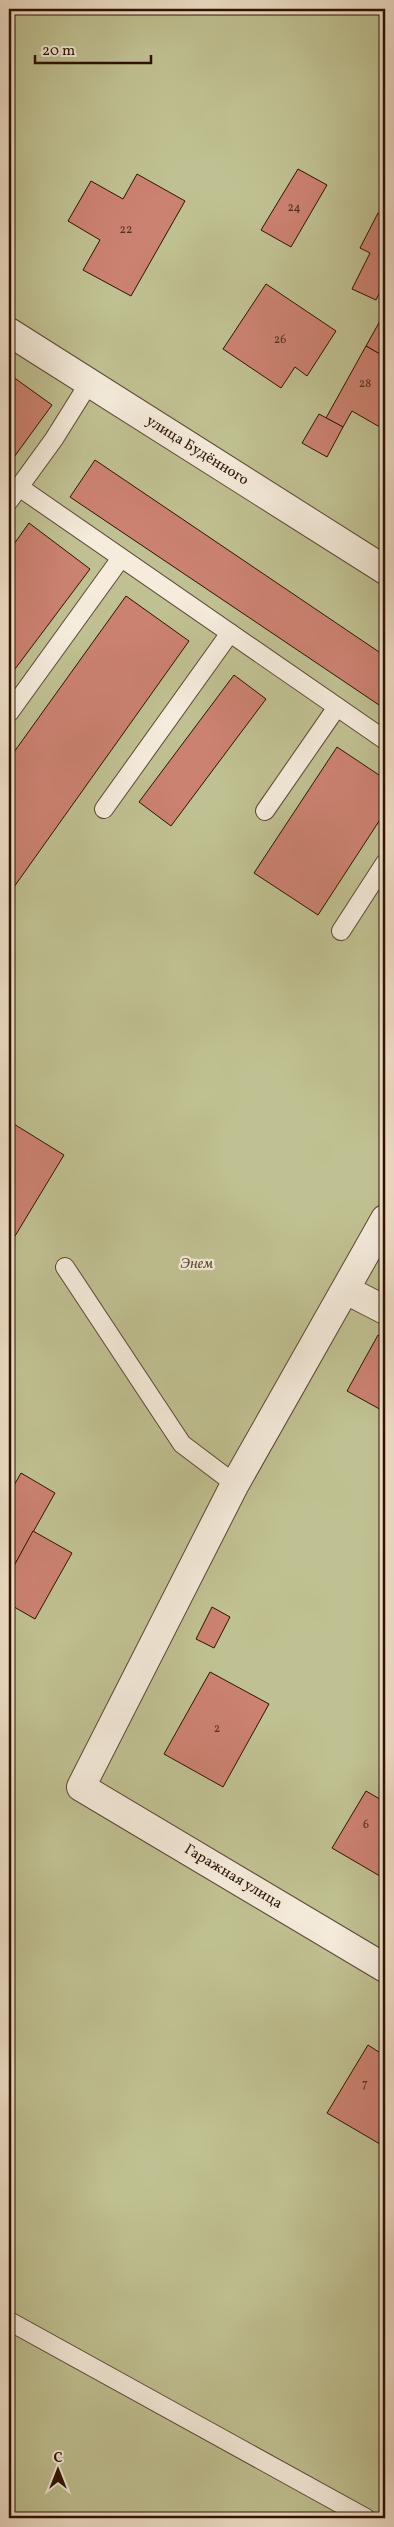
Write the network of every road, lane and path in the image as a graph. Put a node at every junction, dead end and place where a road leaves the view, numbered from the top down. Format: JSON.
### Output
{"nodes":[{"id":1,"x":9,"y":332,"type":"edge"},
{"id":2,"x":89,"y":383,"type":"junction"},
{"id":3,"x":14,"y":494,"type":"edge"},
{"id":4,"x":121,"y":558,"type":"junction"},
{"id":5,"x":385,"y":570,"type":"edge"},
{"id":6,"x":230,"y":632,"type":"junction"},
{"id":7,"x":337,"y":707,"type":"junction"},
{"id":8,"x":9,"y":713,"type":"edge"},
{"id":9,"x":385,"y":740,"type":"edge"},
{"id":10,"x":104,"y":809,"type":"dead end"},
{"id":11,"x":265,"y":811,"type":"dead end"},
{"id":12,"x":385,"y":863,"type":"edge"},
{"id":13,"x":341,"y":931,"type":"dead end"},
{"id":14,"x":385,"y":1219,"type":"edge"},
{"id":15,"x":65,"y":1268,"type":"dead end"},
{"id":16,"x":346,"y":1290,"type":"junction"},
{"id":17,"x":385,"y":1310,"type":"edge"},
{"id":18,"x":235,"y":1484,"type":"junction"},
{"id":19,"x":385,"y":1968,"type":"edge"},
{"id":20,"x":9,"y":2321,"type":"edge"},
{"id":21,"x":366,"y":2518,"type":"edge"}],
"edges":[{"from":1,"to":2,"type":"street","name":"улица Будённого"},
{"from":2,"to":3,"type":"lane"},
{"from":2,"to":5,"type":"street","name":"улица Будённого"},
{"from":3,"to":4,"type":"lane"},
{"from":4,"to":6,"type":"lane"},
{"from":4,"to":8,"type":"lane"},
{"from":6,"to":7,"type":"lane"},
{"from":6,"to":10,"type":"lane"},
{"from":7,"to":9,"type":"lane"},
{"from":7,"to":11,"type":"lane"},
{"from":12,"to":13,"type":"lane"},
{"from":14,"to":16,"type":"street"},
{"from":15,"to":18,"type":"lane"},
{"from":16,"to":17,"type":"street"},
{"from":16,"to":18,"type":"street"},
{"from":18,"to":19,"type":"street","name":"Гаражная улица"},
{"from":20,"to":21,"type":"lane"}]}
